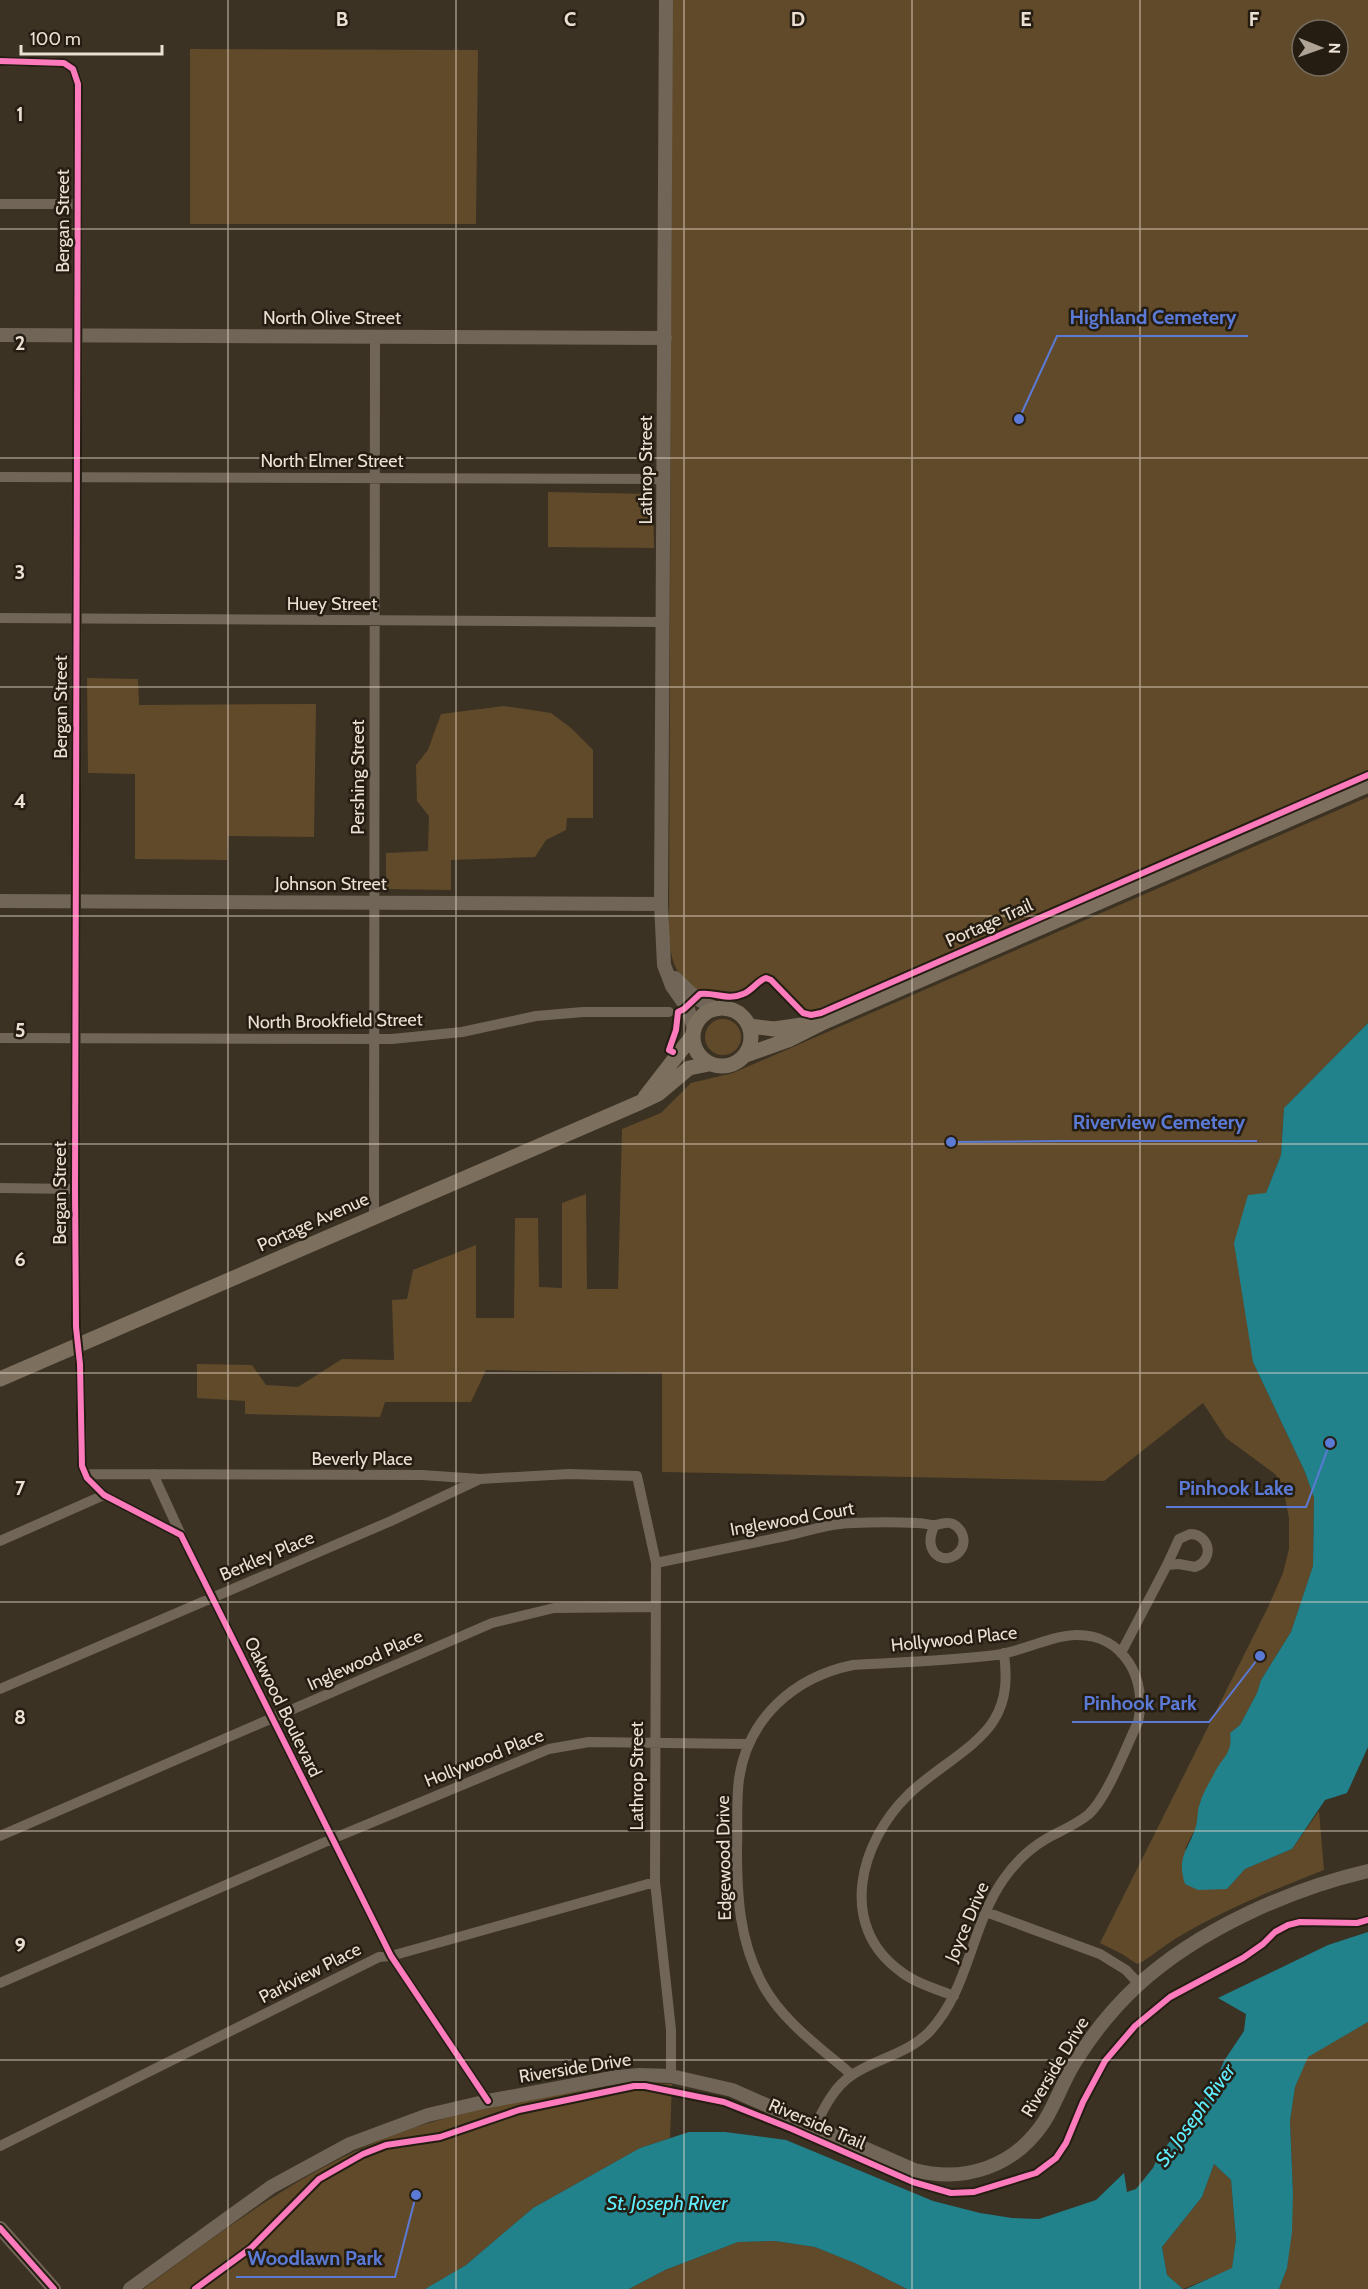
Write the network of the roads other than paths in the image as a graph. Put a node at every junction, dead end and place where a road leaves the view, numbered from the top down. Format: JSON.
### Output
{"nodes":[{"id":1,"x":666,"y":0,"type":"edge"},
{"id":2,"x":0,"y":61,"type":"edge"},
{"id":3,"x":0,"y":204,"type":"edge"},
{"id":4,"x":78,"y":204,"type":"junction"},
{"id":5,"x":0,"y":335,"type":"edge"},
{"id":6,"x":78,"y":336,"type":"junction"},
{"id":7,"x":375,"y":337,"type":"junction"},
{"id":8,"x":664,"y":338,"type":"junction"},
{"id":9,"x":0,"y":477,"type":"edge"},
{"id":10,"x":76,"y":477,"type":"junction"},
{"id":11,"x":375,"y":478,"type":"junction"},
{"id":12,"x":664,"y":479,"type":"junction"},
{"id":13,"x":0,"y":618,"type":"edge"},
{"id":14,"x":76,"y":619,"type":"junction"},
{"id":15,"x":375,"y":621,"type":"junction"},
{"id":16,"x":664,"y":622,"type":"junction"},
{"id":17,"x":1368,"y":785,"type":"edge"},
{"id":18,"x":0,"y":901,"type":"edge"},
{"id":19,"x":76,"y":901,"type":"junction"},
{"id":20,"x":374,"y":902,"type":"junction"},
{"id":21,"x":661,"y":904,"type":"junction"},
{"id":22,"x":663,"y":941,"type":"junction"},
{"id":23,"x":716,"y":1009,"type":"junction"},
{"id":24,"x":669,"y":1012,"type":"dead end"},
{"id":25,"x":824,"y":1022,"type":"junction"},
{"id":26,"x":749,"y":1026,"type":"junction"},
{"id":27,"x":693,"y":1032,"type":"junction"},
{"id":28,"x":0,"y":1038,"type":"edge"},
{"id":29,"x":76,"y":1039,"type":"junction"},
{"id":30,"x":374,"y":1040,"type":"junction"},
{"id":31,"x":746,"y":1055,"type":"junction"},
{"id":32,"x":709,"y":1064,"type":"junction"},
{"id":33,"x":641,"y":1102,"type":"junction"},
{"id":34,"x":0,"y":1188,"type":"edge"},
{"id":35,"x":75,"y":1189,"type":"junction"},
{"id":36,"x":374,"y":1216,"type":"junction"},
{"id":37,"x":78,"y":1345,"type":"junction"},
{"id":38,"x":0,"y":1378,"type":"edge"},
{"id":39,"x":85,"y":1474,"type":"junction"},
{"id":40,"x":153,"y":1474,"type":"junction"},
{"id":41,"x":638,"y":1476,"type":"joint"},
{"id":42,"x":480,"y":1479,"type":"junction"},
{"id":43,"x":104,"y":1495,"type":"junction"},
{"id":44,"x":935,"y":1525,"type":"dead end"},
{"id":45,"x":181,"y":1535,"type":"junction"},
{"id":46,"x":0,"y":1542,"type":"edge"},
{"id":47,"x":656,"y":1563,"type":"junction"},
{"id":48,"x":1167,"y":1565,"type":"dead end"},
{"id":49,"x":212,"y":1597,"type":"junction"},
{"id":50,"x":656,"y":1607,"type":"junction"},
{"id":51,"x":1004,"y":1653,"type":"junction"},
{"id":52,"x":1121,"y":1653,"type":"junction"},
{"id":53,"x":0,"y":1689,"type":"edge"},
{"id":54,"x":273,"y":1719,"type":"junction"},
{"id":55,"x":655,"y":1743,"type":"junction"},
{"id":56,"x":748,"y":1744,"type":"junction"},
{"id":57,"x":0,"y":1836,"type":"edge"},
{"id":58,"x":332,"y":1839,"type":"junction"},
{"id":59,"x":1368,"y":1871,"type":"edge"},
{"id":60,"x":655,"y":1882,"type":"junction"},
{"id":61,"x":986,"y":1912,"type":"junction"},
{"id":62,"x":391,"y":1956,"type":"junction"},
{"id":63,"x":0,"y":1983,"type":"edge"},
{"id":64,"x":1139,"y":1984,"type":"junction"},
{"id":65,"x":954,"y":1996,"type":"junction"},
{"id":66,"x":852,"y":2075,"type":"junction"},
{"id":67,"x":670,"y":2076,"type":"junction"},
{"id":68,"x":488,"y":2101,"type":"junction"},
{"id":69,"x":815,"y":2126,"type":"junction"},
{"id":70,"x":0,"y":2146,"type":"edge"},
{"id":71,"x":0,"y":2228,"type":"edge"},
{"id":72,"x":54,"y":2289,"type":"edge"},
{"id":73,"x":130,"y":2289,"type":"edge"}],
"edges":[{"from":1,"to":8,"type":"street","name":"Lathrop Street"},
{"from":2,"to":4,"type":"street","name":"Bergan Street"},
{"from":3,"to":4,"type":"street"},
{"from":4,"to":6,"type":"street","name":"Bergan Street"},
{"from":5,"to":6,"type":"street","name":"North Olive Street"},
{"from":6,"to":7,"type":"street","name":"North Olive Street"},
{"from":6,"to":10,"type":"street","name":"Bergan Street"},
{"from":7,"to":8,"type":"street","name":"North Olive Street"},
{"from":7,"to":11,"type":"street","name":"Pershing Street"},
{"from":8,"to":12,"type":"street","name":"Lathrop Street"},
{"from":9,"to":10,"type":"street","name":"North Elmer Street"},
{"from":10,"to":11,"type":"street","name":"North Elmer Street"},
{"from":10,"to":14,"type":"street","name":"Bergan Street"},
{"from":11,"to":12,"type":"street","name":"North Elmer Street"},
{"from":11,"to":15,"type":"street","name":"Pershing Street"},
{"from":12,"to":16,"type":"street","name":"Lathrop Street"},
{"from":13,"to":14,"type":"street","name":"Huey Street"},
{"from":14,"to":15,"type":"street","name":"Huey Street"},
{"from":14,"to":19,"type":"street","name":"Bergan Street"},
{"from":15,"to":16,"type":"street","name":"Huey Street"},
{"from":15,"to":20,"type":"street","name":"Pershing Street"},
{"from":16,"to":21,"type":"street","name":"Lathrop Street"},
{"from":17,"to":25,"type":"main road"},
{"from":18,"to":19,"type":"street","name":"Johnson Street"},
{"from":19,"to":20,"type":"street","name":"Johnson Street"},
{"from":19,"to":29,"type":"street","name":"Bergan Street"},
{"from":20,"to":21,"type":"street","name":"Johnson Street"},
{"from":20,"to":30,"type":"street","name":"Pershing Street"},
{"from":21,"to":22,"type":"street","name":"Lathrop Street"},
{"from":22,"to":23,"type":"street","name":"Lathrop Street"},
{"from":22,"to":27,"type":"street","name":"Lathrop Street"},
{"from":23,"to":26,"type":"main road"},
{"from":23,"to":27,"type":"main road"},
{"from":24,"to":30,"type":"street","name":"North Brookfield Street"},
{"from":25,"to":26,"type":"main road"},
{"from":25,"to":31,"type":"main road"},
{"from":26,"to":31,"type":"main road"},
{"from":27,"to":32,"type":"main road"},
{"from":27,"to":33,"type":"main road","name":"Portage Avenue"},
{"from":28,"to":29,"type":"street","name":"North Brookfield Street"},
{"from":29,"to":30,"type":"street","name":"North Brookfield Street"},
{"from":29,"to":35,"type":"street","name":"Bergan Street"},
{"from":30,"to":36,"type":"street","name":"Pershing Street"},
{"from":31,"to":32,"type":"main road"},
{"from":32,"to":33,"type":"main road","name":"Portage Avenue"},
{"from":33,"to":36,"type":"main road","name":"Portage Avenue"},
{"from":34,"to":35,"type":"street"},
{"from":35,"to":37,"type":"street","name":"Bergan Street"},
{"from":36,"to":37,"type":"main road","name":"Portage Avenue"},
{"from":37,"to":38,"type":"main road","name":"Portage Avenue"},
{"from":37,"to":39,"type":"street"},
{"from":39,"to":40,"type":"street","name":"Beverly Place"},
{"from":39,"to":43,"type":"street"},
{"from":40,"to":42,"type":"street","name":"Beverly Place"},
{"from":40,"to":45,"type":"street"},
{"from":41,"to":42,"type":"street","name":"Beverly Place"},
{"from":41,"to":47,"type":"street","name":"Lathrop Street"},
{"from":42,"to":49,"type":"street","name":"Berkley Place"},
{"from":43,"to":45,"type":"street"},
{"from":43,"to":46,"type":"street"},
{"from":44,"to":47,"type":"street","name":"Inglewood Court"},
{"from":45,"to":49,"type":"street","name":"Oakwood Boulevard"},
{"from":47,"to":50,"type":"street","name":"Lathrop Street"},
{"from":48,"to":52,"type":"street"},
{"from":49,"to":53,"type":"street","name":"Berkley Place"},
{"from":49,"to":54,"type":"street","name":"Oakwood Boulevard"},
{"from":50,"to":54,"type":"street","name":"Inglewood Place"},
{"from":50,"to":55,"type":"street","name":"Lathrop Street"},
{"from":51,"to":52,"type":"street","name":"Hollywood Place"},
{"from":51,"to":56,"type":"street","name":"Hollywood Place"},
{"from":51,"to":65,"type":"street"},
{"from":52,"to":61,"type":"street","name":"Joyce Drive"},
{"from":54,"to":57,"type":"street","name":"Inglewood Place"},
{"from":54,"to":58,"type":"street","name":"Oakwood Boulevard"},
{"from":55,"to":56,"type":"street","name":"Hollywood Place"},
{"from":55,"to":58,"type":"street","name":"Hollywood Place"},
{"from":55,"to":60,"type":"street","name":"Lathrop Street"},
{"from":56,"to":66,"type":"street","name":"Edgewood Drive"},
{"from":58,"to":62,"type":"street","name":"Oakwood Boulevard"},
{"from":58,"to":63,"type":"street","name":"Hollywood Place"},
{"from":59,"to":64,"type":"street","name":"Riverside Drive"},
{"from":60,"to":62,"type":"street","name":"Parkview Place"},
{"from":60,"to":67,"type":"street","name":"Lathrop Street"},
{"from":61,"to":64,"type":"street"},
{"from":61,"to":65,"type":"street","name":"Joyce Drive"},
{"from":62,"to":68,"type":"street","name":"Oakwood Boulevard"},
{"from":62,"to":70,"type":"street","name":"Parkview Place"},
{"from":64,"to":69,"type":"street","name":"Riverside Drive"},
{"from":65,"to":66,"type":"street","name":"Joyce Drive"},
{"from":66,"to":69,"type":"street","name":"Joyce Drive"},
{"from":67,"to":68,"type":"street","name":"Riverside Drive"},
{"from":67,"to":69,"type":"street","name":"Riverside Drive"},
{"from":68,"to":73,"type":"street","name":"Riverside Drive"},
{"from":71,"to":72,"type":"street"}]}
